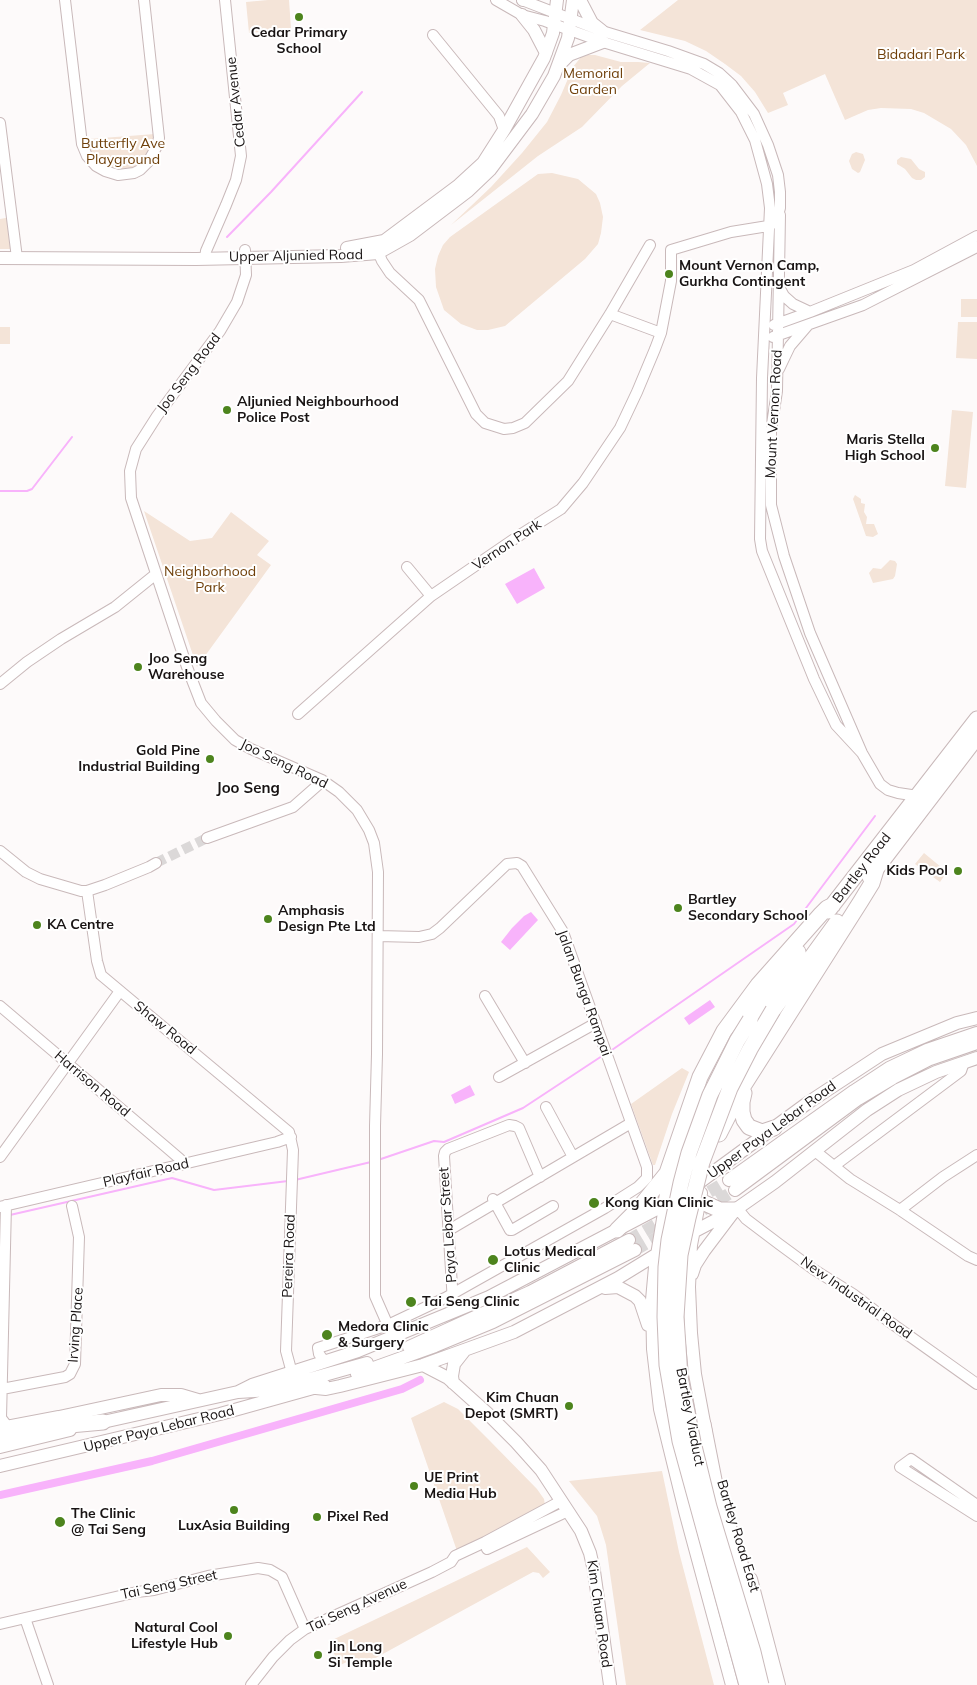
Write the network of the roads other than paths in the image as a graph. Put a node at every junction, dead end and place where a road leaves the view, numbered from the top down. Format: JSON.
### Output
{"nodes":[{"id":1,"x":65,"y":0,"type":"edge"},
{"id":2,"x":144,"y":0,"type":"edge"},
{"id":3,"x":225,"y":0,"type":"edge"},
{"id":4,"x":496,"y":0,"type":"edge"},
{"id":5,"x":523,"y":0,"type":"edge"},
{"id":6,"x":573,"y":0,"type":"edge"},
{"id":7,"x":580,"y":0,"type":"edge"},
{"id":8,"x":555,"y":12,"type":"edge"},
{"id":9,"x":522,"y":15,"type":"junction"},
{"id":10,"x":570,"y":24,"type":"junction"},
{"id":11,"x":433,"y":35,"type":"dead end"},
{"id":12,"x":603,"y":36,"type":"junction"},
{"id":13,"x":546,"y":53,"type":"junction"},
{"id":14,"x":558,"y":67,"type":"junction"},
{"id":15,"x":513,"y":113,"type":"junction"},
{"id":16,"x":499,"y":116,"type":"junction"},
{"id":17,"x":0,"y":123,"type":"edge"},
{"id":18,"x":504,"y":130,"type":"junction"},
{"id":19,"x":780,"y":208,"type":"junction"},
{"id":20,"x":768,"y":226,"type":"junction"},
{"id":21,"x":977,"y":236,"type":"edge"},
{"id":22,"x":650,"y":245,"type":"dead end"},
{"id":23,"x":977,"y":247,"type":"edge"},
{"id":24,"x":377,"y":248,"type":"junction"},
{"id":25,"x":0,"y":252,"type":"edge"},
{"id":26,"x":206,"y":254,"type":"junction"},
{"id":27,"x":246,"y":254,"type":"junction"},
{"id":28,"x":17,"y":255,"type":"junction"},
{"id":29,"x":0,"y":258,"type":"edge"},
{"id":30,"x":779,"y":286,"type":"junction"},
{"id":31,"x":810,"y":312,"type":"junction"},
{"id":32,"x":610,"y":314,"type":"junction"},
{"id":33,"x":778,"y":324,"type":"junction"},
{"id":34,"x":809,"y":324,"type":"junction"},
{"id":35,"x":764,"y":330,"type":"junction"},
{"id":36,"x":660,"y":333,"type":"junction"},
{"id":37,"x":777,"y":336,"type":"junction"},
{"id":38,"x":764,"y":340,"type":"junction"},
{"id":39,"x":777,"y":375,"type":"junction"},
{"id":40,"x":771,"y":505,"type":"junction"},
{"id":41,"x":760,"y":506,"type":"junction"},
{"id":42,"x":407,"y":567,"type":"dead end"},
{"id":43,"x":156,"y":574,"type":"junction"},
{"id":44,"x":431,"y":596,"type":"junction"},
{"id":45,"x":0,"y":684,"type":"edge"},
{"id":46,"x":298,"y":714,"type":"dead end"},
{"id":47,"x":977,"y":719,"type":"edge"},
{"id":48,"x":977,"y":737,"type":"edge"},
{"id":49,"x":862,"y":753,"type":"junction"},
{"id":50,"x":322,"y":780,"type":"junction"},
{"id":51,"x":918,"y":796,"type":"junction"},
{"id":52,"x":207,"y":838,"type":"tunnel mouth"},
{"id":53,"x":0,"y":850,"type":"edge"},
{"id":54,"x":156,"y":863,"type":"tunnel mouth"},
{"id":55,"x":876,"y":870,"type":"junction"},
{"id":56,"x":87,"y":891,"type":"junction"},
{"id":57,"x":833,"y":904,"type":"junction"},
{"id":58,"x":378,"y":936,"type":"junction"},
{"id":59,"x":120,"y":991,"type":"junction"},
{"id":60,"x":485,"y":996,"type":"dead end"},
{"id":61,"x":0,"y":1006,"type":"edge"},
{"id":62,"x":773,"y":1010,"type":"joint"},
{"id":63,"x":977,"y":1018,"type":"edge"},
{"id":64,"x":750,"y":1020,"type":"joint"},
{"id":65,"x":596,"y":1023,"type":"junction"},
{"id":66,"x":977,"y":1033,"type":"edge"},
{"id":67,"x":977,"y":1044,"type":"edge"},
{"id":68,"x":977,"y":1058,"type":"edge"},
{"id":69,"x":964,"y":1062,"type":"junction"},
{"id":70,"x":68,"y":1063,"type":"junction"},
{"id":71,"x":525,"y":1063,"type":"junction"},
{"id":72,"x":499,"y":1077,"type":"dead end"},
{"id":73,"x":749,"y":1077,"type":"junction"},
{"id":74,"x":546,"y":1107,"type":"dead end"},
{"id":75,"x":684,"y":1122,"type":"junction"},
{"id":76,"x":631,"y":1123,"type":"junction"},
{"id":77,"x":774,"y":1128,"type":"junction"},
{"id":78,"x":291,"y":1137,"type":"junction"},
{"id":79,"x":718,"y":1137,"type":"junction"},
{"id":80,"x":677,"y":1146,"type":"junction"},
{"id":81,"x":815,"y":1151,"type":"junction"},
{"id":82,"x":977,"y":1155,"type":"edge"},
{"id":83,"x":0,"y":1157,"type":"edge"},
{"id":84,"x":573,"y":1158,"type":"junction"},
{"id":85,"x":180,"y":1165,"type":"junction"},
{"id":86,"x":834,"y":1166,"type":"junction"},
{"id":87,"x":710,"y":1174,"type":"junction"},
{"id":88,"x":540,"y":1177,"type":"junction"},
{"id":89,"x":689,"y":1190,"type":"junction"},
{"id":90,"x":494,"y":1201,"type":"junction"},
{"id":91,"x":700,"y":1201,"type":"junction"},
{"id":92,"x":749,"y":1201,"type":"junction"},
{"id":93,"x":72,"y":1206,"type":"dead end"},
{"id":94,"x":553,"y":1206,"type":"dead end"},
{"id":95,"x":665,"y":1206,"type":"junction"},
{"id":96,"x":4,"y":1208,"type":"edge"},
{"id":97,"x":736,"y":1209,"type":"junction"},
{"id":98,"x":900,"y":1210,"type":"junction"},
{"id":99,"x":449,"y":1230,"type":"junction"},
{"id":100,"x":617,"y":1230,"type":"junction"},
{"id":101,"x":693,"y":1232,"type":"junction"},
{"id":102,"x":657,"y":1256,"type":"junction"},
{"id":103,"x":977,"y":1260,"type":"edge"},
{"id":104,"x":689,"y":1287,"type":"junction"},
{"id":105,"x":453,"y":1294,"type":"junction"},
{"id":106,"x":587,"y":1294,"type":"junction"},
{"id":107,"x":455,"y":1312,"type":"junction"},
{"id":108,"x":388,"y":1325,"type":"junction"},
{"id":109,"x":393,"y":1337,"type":"junction"},
{"id":110,"x":653,"y":1349,"type":"junction"},
{"id":111,"x":465,"y":1350,"type":"junction"},
{"id":112,"x":325,"y":1362,"type":"junction"},
{"id":113,"x":423,"y":1365,"type":"junction"},
{"id":114,"x":292,"y":1373,"type":"junction"},
{"id":115,"x":453,"y":1383,"type":"junction"},
{"id":116,"x":977,"y":1384,"type":"edge"},
{"id":117,"x":316,"y":1388,"type":"junction"},
{"id":118,"x":2,"y":1389,"type":"junction"},
{"id":119,"x":238,"y":1392,"type":"junction"},
{"id":120,"x":198,"y":1400,"type":"junction"},
{"id":121,"x":103,"y":1422,"type":"junction"},
{"id":122,"x":703,"y":1424,"type":"junction"},
{"id":123,"x":3,"y":1431,"type":"edge"},
{"id":124,"x":0,"y":1448,"type":"edge"},
{"id":125,"x":0,"y":1466,"type":"edge"},
{"id":126,"x":977,"y":1505,"type":"edge"},
{"id":127,"x":564,"y":1506,"type":"junction"},
{"id":128,"x":977,"y":1516,"type":"edge"},
{"id":129,"x":25,"y":1618,"type":"junction"},
{"id":130,"x":0,"y":1624,"type":"edge"},
{"id":131,"x":306,"y":1629,"type":"junction"},
{"id":132,"x":48,"y":1685,"type":"edge"},
{"id":133,"x":251,"y":1685,"type":"edge"},
{"id":134,"x":610,"y":1685,"type":"edge"},
{"id":135,"x":732,"y":1685,"type":"edge"},
{"id":136,"x":748,"y":1685,"type":"edge"},
{"id":137,"x":761,"y":1685,"type":"edge"},
{"id":138,"x":770,"y":1685,"type":"edge"},
{"id":139,"x":779,"y":1685,"type":"edge"}],
"edges":[{"from":1,"to":2,"type":"street"},
{"from":3,"to":26,"type":"street","name":"Cedar Avenue"},
{"from":4,"to":9,"type":"street"},
{"from":5,"to":8,"type":"street"},
{"from":6,"to":10,"type":"main road","name":"Upper Aljunied Road"},
{"from":7,"to":12,"type":"main road"},
{"from":8,"to":9,"type":"street"},
{"from":8,"to":10,"type":"street"},
{"from":8,"to":13,"type":"main road","name":"Upper Aljunied Road"},
{"from":9,"to":13,"type":"main road"},
{"from":10,"to":12,"type":"street"},
{"from":10,"to":14,"type":"main road","name":"Upper Aljunied Road"},
{"from":11,"to":16,"type":"street"},
{"from":12,"to":14,"type":"main road"},
{"from":12,"to":19,"type":"street","name":"Mount Vernon Road"},
{"from":12,"to":20,"type":"street","name":"Mount Vernon Road"},
{"from":13,"to":15,"type":"main road","name":"Upper Aljunied Road"},
{"from":14,"to":24,"type":"main road","name":"Upper Aljunied Road"},
{"from":15,"to":16,"type":"street"},
{"from":15,"to":18,"type":"main road","name":"Upper Aljunied Road"},
{"from":16,"to":18,"type":"street"},
{"from":17,"to":28,"type":"street"},
{"from":18,"to":24,"type":"main road","name":"Upper Aljunied Road"},
{"from":19,"to":20,"type":"street"},
{"from":19,"to":30,"type":"street","name":"Mount Vernon Road"},
{"from":20,"to":35,"type":"street","name":"Mount Vernon Road"},
{"from":20,"to":36,"type":"street","name":"Vernon Park"},
{"from":21,"to":31,"type":"street"},
{"from":22,"to":32,"type":"street"},
{"from":23,"to":34,"type":"street"},
{"from":24,"to":27,"type":"main road","name":"Upper Aljunied Road"},
{"from":24,"to":32,"type":"street"},
{"from":25,"to":28,"type":"main road","name":"Upper Aljunied Road"},
{"from":26,"to":27,"type":"main road","name":"Upper Aljunied Road"},
{"from":26,"to":28,"type":"main road","name":"Upper Aljunied Road"},
{"from":27,"to":43,"type":"street","name":"Joo Seng Road"},
{"from":28,"to":29,"type":"main road","name":"Upper Aljunied Road"},
{"from":30,"to":31,"type":"street"},
{"from":30,"to":33,"type":"street","name":"Mount Vernon Road"},
{"from":31,"to":33,"type":"street"},
{"from":32,"to":36,"type":"street"},
{"from":33,"to":35,"type":"street"},
{"from":33,"to":37,"type":"street","name":"Mount Vernon Road"},
{"from":34,"to":37,"type":"street"},
{"from":34,"to":39,"type":"street"},
{"from":35,"to":38,"type":"street","name":"Mount Vernon Road"},
{"from":36,"to":44,"type":"street","name":"Vernon Park"},
{"from":37,"to":38,"type":"street"},
{"from":37,"to":39,"type":"street","name":"Mount Vernon Road"},
{"from":38,"to":41,"type":"street","name":"Mount Vernon Road"},
{"from":39,"to":40,"type":"street","name":"Mount Vernon Road"},
{"from":40,"to":41,"type":"street"},
{"from":40,"to":49,"type":"street","name":"Mount Vernon Road"},
{"from":41,"to":49,"type":"street","name":"Mount Vernon Road"},
{"from":42,"to":44,"type":"street"},
{"from":43,"to":45,"type":"street"},
{"from":43,"to":50,"type":"street","name":"Joo Seng Road"},
{"from":44,"to":46,"type":"street","name":"Vernon Park"},
{"from":47,"to":51,"type":"highway","name":"Bartley Road"},
{"from":48,"to":55,"type":"highway","name":"Bartley Road"},
{"from":49,"to":51,"type":"street","name":"Mount Vernon Road"},
{"from":50,"to":52,"type":"street"},
{"from":50,"to":58,"type":"street","name":"Joo Seng Road"},
{"from":51,"to":57,"type":"highway","name":"Bartley Road"},
{"from":53,"to":56,"type":"street"},
{"from":54,"to":56,"type":"street"},
{"from":55,"to":62,"type":"highway","name":"Bartley Road"},
{"from":55,"to":73,"type":"highway"},
{"from":56,"to":59,"type":"street","name":"Shaw Road"},
{"from":57,"to":64,"type":"highway","name":"Bartley Road"},
{"from":57,"to":75,"type":"highway"},
{"from":58,"to":65,"type":"street","name":"Jalan Bunga Rampai"},
{"from":58,"to":108,"type":"street","name":"Joo Seng Road"},
{"from":59,"to":70,"type":"street"},
{"from":59,"to":78,"type":"street","name":"Shaw Road"},
{"from":60,"to":71,"type":"street"},
{"from":61,"to":70,"type":"street","name":"Harrison Road"},
{"from":62,"to":137,"type":"highway","name":"Bartley Viaduct","bridge":true},
{"from":63,"to":77,"type":"main road","name":"Upper Paya Lebar Road"},
{"from":64,"to":136,"type":"highway","name":"Bartley Viaduct","bridge":true},
{"from":65,"to":71,"type":"street"},
{"from":65,"to":76,"type":"street","name":"Jalan Bunga Rampai"},
{"from":66,"to":67,"type":"main road","name":"Upper Paya Lebar Road"},
{"from":68,"to":69,"type":"main road","name":"Upper Paya Lebar Road"},
{"from":69,"to":81,"type":"main road","name":"Upper Paya Lebar Road"},
{"from":69,"to":86,"type":"street"},
{"from":70,"to":83,"type":"street"},
{"from":70,"to":85,"type":"street","name":"Harrison Road"},
{"from":71,"to":72,"type":"street"},
{"from":73,"to":77,"type":"highway"},
{"from":73,"to":79,"type":"highway"},
{"from":74,"to":84,"type":"street"},
{"from":75,"to":79,"type":"highway"},
{"from":75,"to":80,"type":"highway"},
{"from":76,"to":84,"type":"street"},
{"from":76,"to":105,"type":"street","name":"Jalan Bunga Rampai"},
{"from":77,"to":87,"type":"main road","name":"Upper Paya Lebar Road"},
{"from":78,"to":85,"type":"street","name":"Playfair Road"},
{"from":78,"to":114,"type":"street","name":"Pereira Road"},
{"from":79,"to":87,"type":"highway"},
{"from":80,"to":89,"type":"highway"},
{"from":80,"to":95,"type":"highway"},
{"from":80,"to":100,"type":"highway"},
{"from":81,"to":86,"type":"street"},
{"from":81,"to":92,"type":"main road","name":"Upper Paya Lebar Road"},
{"from":82,"to":98,"type":"street"},
{"from":84,"to":88,"type":"street"},
{"from":85,"to":96,"type":"street","name":"Playfair Road"},
{"from":86,"to":98,"type":"street"},
{"from":87,"to":89,"type":"main road","name":"Upper Paya Lebar Road"},
{"from":87,"to":91,"type":"main road","name":"Bartley Road East"},
{"from":87,"to":92,"type":"main road"},
{"from":88,"to":90,"type":"street"},
{"from":88,"to":99,"type":"street","name":"Paya Lebar Street"},
{"from":89,"to":91,"type":"highway"},
{"from":89,"to":95,"type":"main road","name":"Upper Paya Lebar Road"},
{"from":90,"to":94,"type":"street"},
{"from":90,"to":99,"type":"street"},
{"from":91,"to":97,"type":"highway"},
{"from":91,"to":101,"type":"main road","name":"Bartley Road East"},
{"from":92,"to":97,"type":"main road","name":"Upper Paya Lebar Road"},
{"from":93,"to":118,"type":"street","name":"Irving Place"},
{"from":95,"to":100,"type":"main road","name":"Upper Paya Lebar Road"},
{"from":95,"to":102,"type":"main road"},
{"from":96,"to":118,"type":"street"},
{"from":97,"to":101,"type":"main road","name":"Upper Paya Lebar Road"},
{"from":97,"to":104,"type":"main road"},
{"from":97,"to":116,"type":"street","name":"New Industrial Road"},
{"from":98,"to":103,"type":"street"},
{"from":99,"to":105,"type":"street","name":"Paya Lebar Street"},
{"from":100,"to":107,"type":"main road","name":"Upper Paya Lebar Road"},
{"from":101,"to":102,"type":"main road","name":"Upper Paya Lebar Road"},
{"from":101,"to":104,"type":"main road","name":"Bartley Road East"},
{"from":102,"to":106,"type":"main road","name":"Upper Paya Lebar Road"},
{"from":102,"to":110,"type":"main road"},
{"from":104,"to":122,"type":"main road","name":"Bartley Road East"},
{"from":105,"to":107,"type":"street","name":"Paya Lebar Street"},
{"from":105,"to":108,"type":"street"},
{"from":106,"to":110,"type":"main road"},
{"from":106,"to":111,"type":"main road","name":"Upper Paya Lebar Road"},
{"from":107,"to":109,"type":"main road","name":"Upper Paya Lebar Road"},
{"from":108,"to":109,"type":"street","name":"Joo Seng Road"},
{"from":108,"to":112,"type":"street"},
{"from":109,"to":112,"type":"main road","name":"Upper Paya Lebar Road"},
{"from":110,"to":135,"type":"main road"},
{"from":111,"to":113,"type":"main road","name":"Upper Paya Lebar Road"},
{"from":111,"to":115,"type":"main road"},
{"from":112,"to":114,"type":"main road","name":"Upper Paya Lebar Road"},
{"from":113,"to":115,"type":"main road","name":"Kim Chuan Road"},
{"from":113,"to":117,"type":"main road","name":"Upper Paya Lebar Road"},
{"from":114,"to":119,"type":"main road","name":"Upper Paya Lebar Road"},
{"from":115,"to":127,"type":"main road","name":"Kim Chuan Road"},
{"from":117,"to":119,"type":"main road","name":"Upper Paya Lebar Road"},
{"from":117,"to":125,"type":"main road","name":"Upper Paya Lebar Road"},
{"from":118,"to":123,"type":"street"},
{"from":119,"to":120,"type":"main road","name":"Upper Paya Lebar Road"},
{"from":120,"to":121,"type":"main road","name":"Upper Paya Lebar Road"},
{"from":120,"to":123,"type":"main road"},
{"from":121,"to":123,"type":"highway"},
{"from":121,"to":124,"type":"main road","name":"Upper Paya Lebar Road"},
{"from":122,"to":138,"type":"highway"},
{"from":122,"to":139,"type":"main road","name":"Bartley Road East"},
{"from":126,"to":128,"type":"street"},
{"from":127,"to":131,"type":"street","name":"Tai Seng Avenue"},
{"from":127,"to":134,"type":"main road","name":"Kim Chuan Road"},
{"from":129,"to":130,"type":"street","name":"Tai Seng Street"},
{"from":129,"to":131,"type":"street","name":"Tai Seng Street"},
{"from":129,"to":132,"type":"street"},
{"from":131,"to":133,"type":"street","name":"Tai Seng Avenue"}]}
